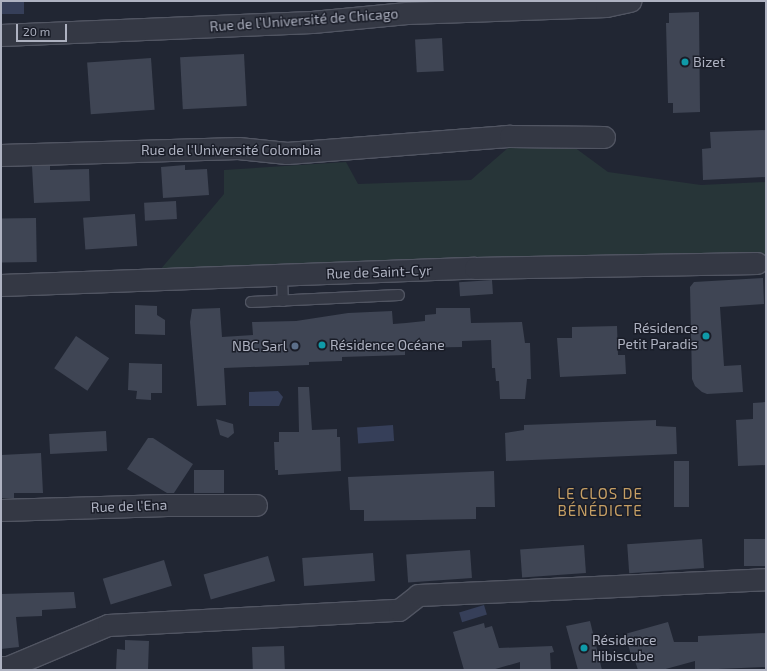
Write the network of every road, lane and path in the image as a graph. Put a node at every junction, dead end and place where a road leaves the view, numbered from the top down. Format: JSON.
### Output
{"nodes":[{"id":1,"x":630,"y":1,"type":"edge"},
{"id":2,"x":1,"y":35,"type":"edge"},
{"id":3,"x":604,"y":137,"type":"dead end"},
{"id":4,"x":1,"y":155,"type":"edge"},
{"id":5,"x":757,"y":263,"type":"dead end"},
{"id":6,"x":282,"y":277,"type":"junction"},
{"id":7,"x":1,"y":285,"type":"edge"},
{"id":8,"x":399,"y":295,"type":"dead end"},
{"id":9,"x":284,"y":301,"type":"junction"},
{"id":10,"x":251,"y":302,"type":"dead end"},
{"id":11,"x":256,"y":505,"type":"dead end"},
{"id":12,"x":1,"y":510,"type":"edge"},
{"id":13,"x":766,"y":579,"type":"edge"},
{"id":14,"x":1,"y":667,"type":"edge"}],
"edges":[{"from":1,"to":2,"type":"street","name":"Rue de l’Université de Chicago"},
{"from":3,"to":4,"type":"street","name":"Rue de l'Université Colombia"},
{"from":5,"to":6,"type":"street","name":"Rue de Saint-Cyr"},
{"from":6,"to":7,"type":"street","name":"Rue de Saint-Cyr"},
{"from":6,"to":9,"type":"lane"},
{"from":8,"to":9,"type":"lane"},
{"from":9,"to":10,"type":"lane"},
{"from":11,"to":12,"type":"street","name":"Rue de l'Ena"},
{"from":13,"to":14,"type":"street"}]}
